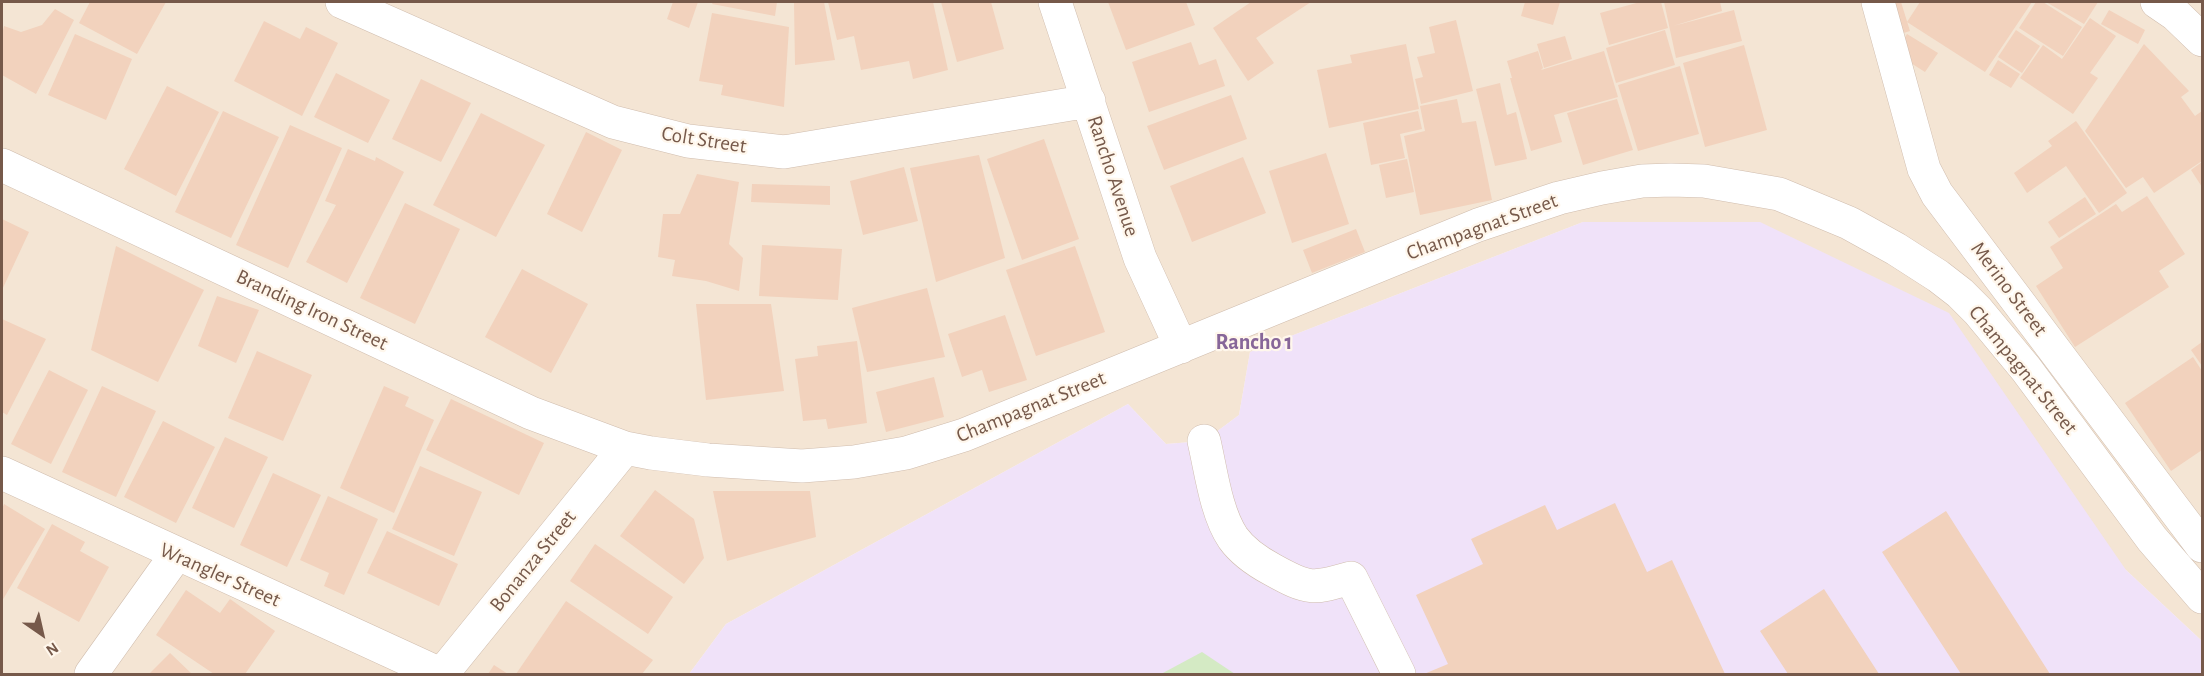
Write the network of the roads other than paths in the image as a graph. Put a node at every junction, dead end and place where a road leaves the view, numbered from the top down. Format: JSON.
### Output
{"nodes":[{"id":1,"x":342,"y":2,"type":"edge"},
{"id":2,"x":1054,"y":2,"type":"edge"},
{"id":3,"x":1878,"y":2,"type":"edge"},
{"id":4,"x":2157,"y":2,"type":"edge"},
{"id":5,"x":2202,"y":40,"type":"edge"},
{"id":6,"x":1089,"y":101,"type":"junction"},
{"id":7,"x":2,"y":165,"type":"edge"},
{"id":8,"x":1181,"y":347,"type":"junction"},
{"id":9,"x":1204,"y":441,"type":"dead end"},
{"id":10,"x":625,"y":448,"type":"junction"},
{"id":11,"x":2,"y":473,"type":"edge"},
{"id":12,"x":2202,"y":546,"type":"edge"},
{"id":13,"x":176,"y":555,"type":"junction"},
{"id":14,"x":2202,"y":597,"type":"edge"},
{"id":15,"x":91,"y":675,"type":"edge"},
{"id":16,"x":441,"y":675,"type":"edge"},
{"id":17,"x":1399,"y":675,"type":"edge"}],
"edges":[{"from":1,"to":6,"type":"street","name":"Colt Street"},
{"from":2,"to":6,"type":"street","name":"Rancho Avenue"},
{"from":3,"to":12,"type":"street","name":"Merino Street"},
{"from":4,"to":5,"type":"street"},
{"from":6,"to":8,"type":"street","name":"Rancho Avenue"},
{"from":7,"to":10,"type":"street","name":"Branding Iron Street"},
{"from":8,"to":10,"type":"street","name":"Champagnat Street"},
{"from":8,"to":14,"type":"street","name":"Champagnat Street"},
{"from":9,"to":17,"type":"street"},
{"from":10,"to":16,"type":"street","name":"Bonanza Street"},
{"from":11,"to":13,"type":"street","name":"Wrangler Street"},
{"from":13,"to":15,"type":"street"},
{"from":13,"to":16,"type":"street","name":"Wrangler Street"}]}
